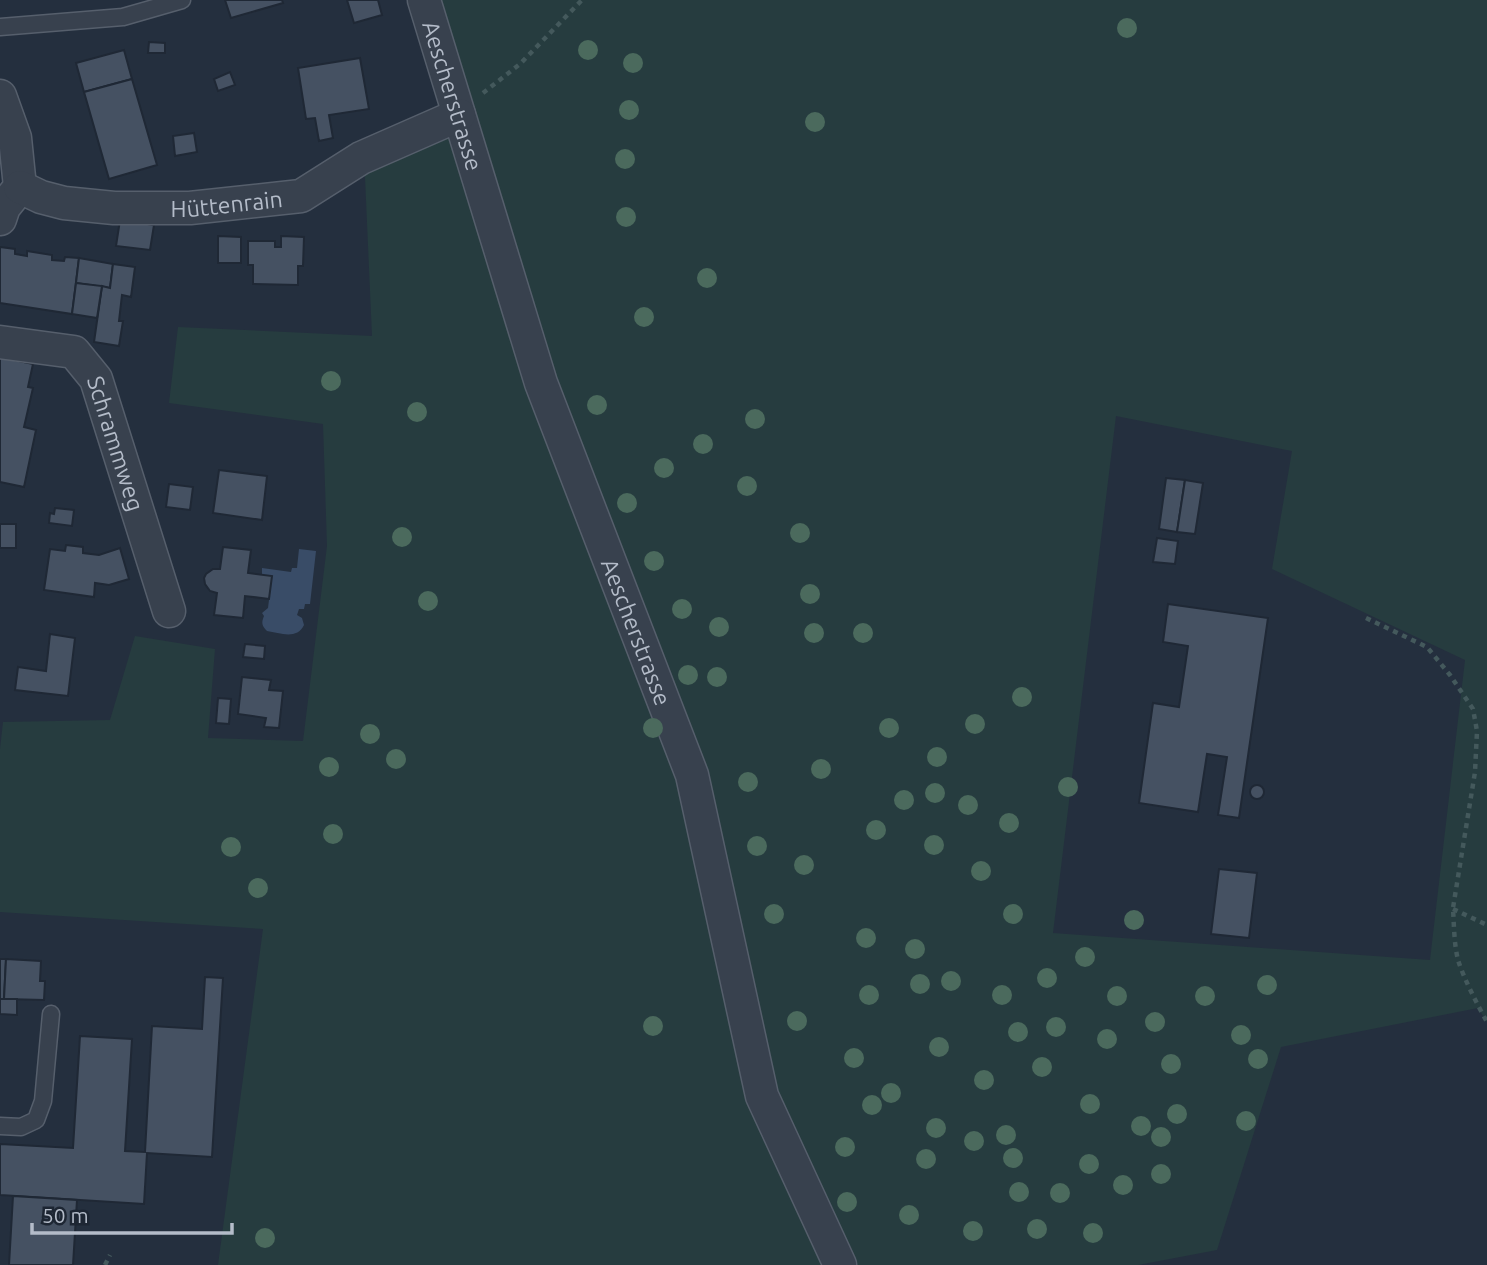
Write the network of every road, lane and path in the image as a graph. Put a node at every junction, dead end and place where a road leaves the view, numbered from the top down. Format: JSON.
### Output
{"nodes":[{"id":1,"x":182,"y":0,"type":"edge"},
{"id":2,"x":424,"y":0,"type":"edge"},
{"id":3,"x":582,"y":0,"type":"edge"},
{"id":4,"x":0,"y":27,"type":"edge"},
{"id":5,"x":0,"y":96,"type":"edge"},
{"id":6,"x":459,"y":114,"type":"junction"},
{"id":7,"x":20,"y":187,"type":"junction"},
{"id":8,"x":0,"y":219,"type":"edge"},
{"id":9,"x":0,"y":342,"type":"edge"},
{"id":10,"x":170,"y":611,"type":"dead end"},
{"id":11,"x":1366,"y":618,"type":"dead end"},
{"id":12,"x":1453,"y":908,"type":"junction"},
{"id":13,"x":1486,"y":925,"type":"edge"},
{"id":14,"x":51,"y":1014,"type":"dead end"},
{"id":15,"x":1487,"y":1022,"type":"edge"},
{"id":16,"x":0,"y":1126,"type":"edge"},
{"id":17,"x":110,"y":1255,"type":"dead end"},
{"id":18,"x":105,"y":1265,"type":"edge"},
{"id":19,"x":840,"y":1265,"type":"edge"}],
"edges":[{"from":1,"to":4,"type":"lane"},
{"from":2,"to":6,"type":"street","name":"Aescherstrasse"},
{"from":3,"to":6,"type":"path"},
{"from":5,"to":7,"type":"street"},
{"from":6,"to":7,"type":"street","name":"Hüttenrain"},
{"from":6,"to":19,"type":"street","name":"Aescherstrasse"},
{"from":7,"to":8,"type":"street"},
{"from":9,"to":10,"type":"street","name":"Schrammweg"},
{"from":11,"to":12,"type":"path"},
{"from":12,"to":13,"type":"path"},
{"from":12,"to":15,"type":"path"},
{"from":14,"to":16,"type":"lane"},
{"from":17,"to":18,"type":"path"}]}
